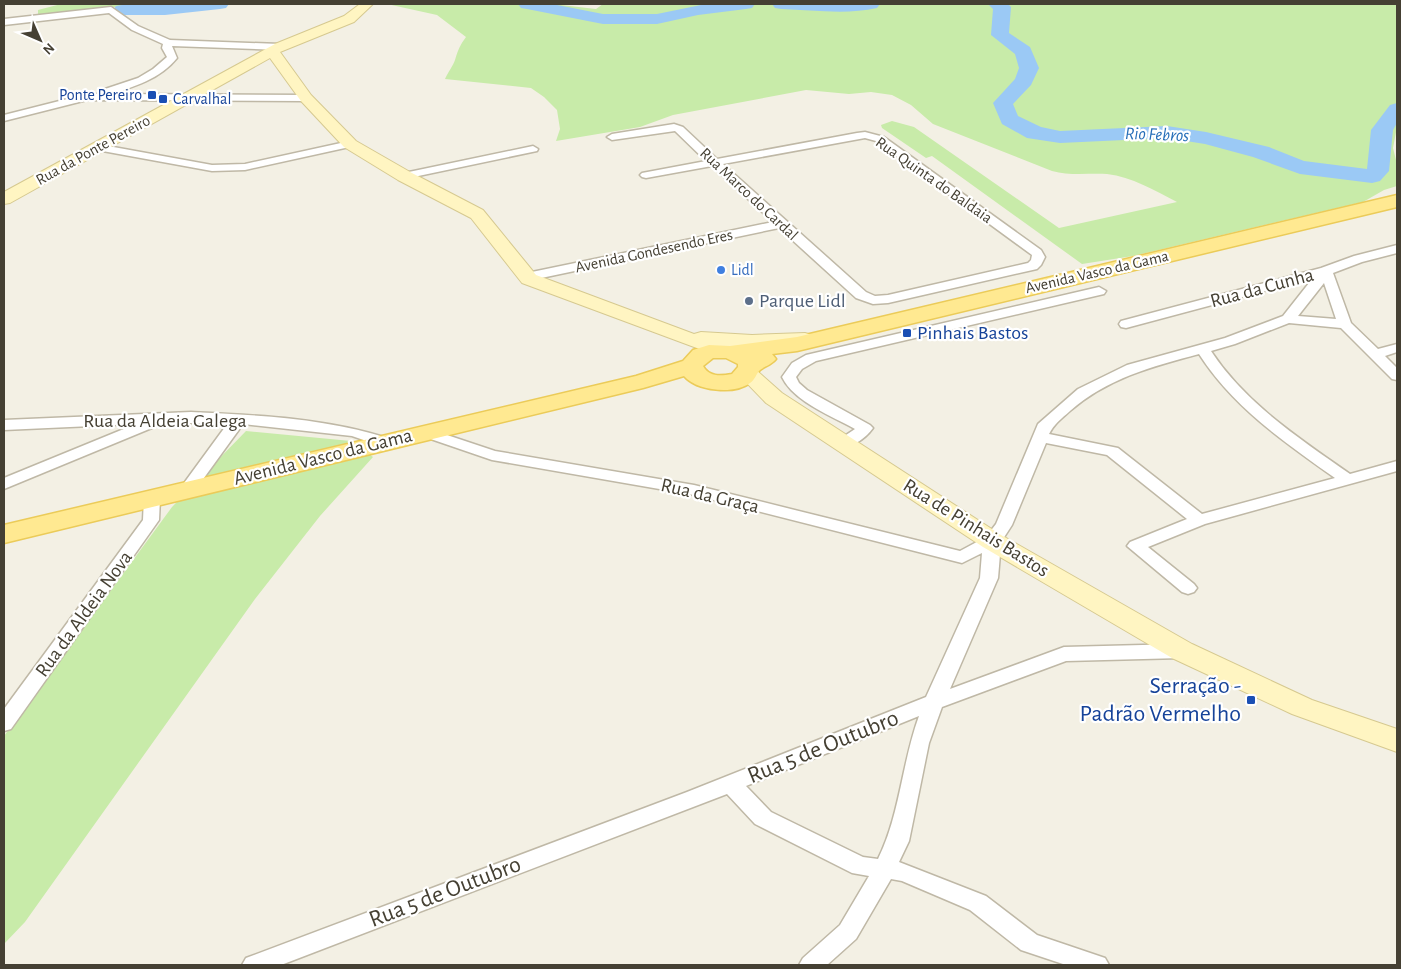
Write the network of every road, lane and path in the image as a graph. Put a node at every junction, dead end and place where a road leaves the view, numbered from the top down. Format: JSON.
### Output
{"nodes":[{"id":1,"x":367,"y":4,"type":"edge"},
{"id":2,"x":4,"y":22,"type":"edge"},
{"id":3,"x":168,"y":43,"type":"junction"},
{"id":4,"x":276,"y":49,"type":"junction"},
{"id":5,"x":188,"y":97,"type":"junction"},
{"id":6,"x":87,"y":98,"type":"junction"},
{"id":7,"x":306,"y":98,"type":"junction"},
{"id":8,"x":4,"y":118,"type":"edge"},
{"id":9,"x":612,"y":137,"type":"dead end"},
{"id":10,"x":350,"y":144,"type":"junction"},
{"id":11,"x":97,"y":147,"type":"junction"},
{"id":12,"x":533,"y":150,"type":"dead end"},
{"id":13,"x":715,"y":162,"type":"junction"},
{"id":14,"x":646,"y":175,"type":"dead end"},
{"id":15,"x":404,"y":176,"type":"junction"},
{"id":16,"x":4,"y":199,"type":"edge"},
{"id":17,"x":1397,"y":201,"type":"edge"},
{"id":18,"x":785,"y":227,"type":"junction"},
{"id":19,"x":1397,"y":250,"type":"edge"},
{"id":20,"x":1326,"y":271,"type":"junction"},
{"id":21,"x":533,"y":280,"type":"junction"},
{"id":22,"x":1099,"y":291,"type":"dead end"},
{"id":23,"x":873,"y":300,"type":"joint"},
{"id":24,"x":1288,"y":320,"type":"junction"},
{"id":25,"x":1126,"y":324,"type":"dead end"},
{"id":26,"x":1345,"y":324,"type":"junction"},
{"id":27,"x":680,"y":336,"type":"junction"},
{"id":28,"x":807,"y":341,"type":"junction"},
{"id":29,"x":1397,"y":348,"type":"edge"},
{"id":30,"x":1203,"y":349,"type":"junction"},
{"id":31,"x":727,"y":351,"type":"junction"},
{"id":32,"x":1375,"y":354,"type":"junction"},
{"id":33,"x":694,"y":368,"type":"junction"},
{"id":34,"x":743,"y":374,"type":"junction"},
{"id":35,"x":1397,"y":376,"type":"edge"},
{"id":36,"x":166,"y":418,"type":"junction"},
{"id":37,"x":239,"y":419,"type":"junction"},
{"id":38,"x":4,"y":425,"type":"edge"},
{"id":39,"x":424,"y":432,"type":"junction"},
{"id":40,"x":1040,"y":437,"type":"junction"},
{"id":41,"x":384,"y":442,"type":"junction"},
{"id":42,"x":842,"y":443,"type":"junction"},
{"id":43,"x":1397,"y":466,"type":"edge"},
{"id":44,"x":1347,"y":479,"type":"junction"},
{"id":45,"x":4,"y":484,"type":"edge"},
{"id":46,"x":187,"y":490,"type":"junction"},
{"id":47,"x":152,"y":498,"type":"junction"},
{"id":48,"x":1199,"y":520,"type":"junction"},
{"id":49,"x":4,"y":534,"type":"edge"},
{"id":50,"x":992,"y":541,"type":"junction"},
{"id":51,"x":1188,"y":588,"type":"dead end"},
{"id":52,"x":1182,"y":651,"type":"junction"},
{"id":53,"x":934,"y":702,"type":"junction"},
{"id":54,"x":4,"y":724,"type":"edge"},
{"id":55,"x":1397,"y":741,"type":"edge"},
{"id":56,"x":730,"y":784,"type":"junction"},
{"id":57,"x":885,"y":870,"type":"junction"},
{"id":58,"x":254,"y":965,"type":"edge"},
{"id":59,"x":811,"y":965,"type":"edge"},
{"id":60,"x":1097,"y":965,"type":"edge"}],
"edges":[{"from":1,"to":4,"type":"street","name":"Rua da Ponte Pereiro"},
{"from":2,"to":3,"type":"street"},
{"from":3,"to":4,"type":"street"},
{"from":3,"to":6,"type":"street"},
{"from":4,"to":5,"type":"street","name":"Rua da Ponte Pereiro"},
{"from":4,"to":7,"type":"street"},
{"from":5,"to":6,"type":"street"},
{"from":5,"to":7,"type":"street"},
{"from":5,"to":11,"type":"street","name":"Rua da Ponte Pereiro"},
{"from":6,"to":8,"type":"street"},
{"from":7,"to":10,"type":"street"},
{"from":9,"to":13,"type":"street","name":"Rua Marco do Cardal"},
{"from":10,"to":11,"type":"street"},
{"from":10,"to":15,"type":"street"},
{"from":11,"to":16,"type":"street","name":"Rua da Ponte Pereiro"},
{"from":12,"to":15,"type":"street"},
{"from":13,"to":14,"type":"street","name":"Rua Quinta do Baldaia"},
{"from":13,"to":18,"type":"street","name":"Rua Marco do Cardal"},
{"from":13,"to":23,"type":"street","name":"Rua Quinta do Baldaia"},
{"from":15,"to":21,"type":"street"},
{"from":17,"to":28,"type":"main road","name":"Avenida Vasco da Gama"},
{"from":18,"to":21,"type":"street","name":"Avenida Gondesendo Eres"},
{"from":18,"to":23,"type":"street","name":"Rua Marco do Cardal"},
{"from":19,"to":20,"type":"street","name":"Rua da Cunha"},
{"from":20,"to":24,"type":"street"},
{"from":20,"to":25,"type":"street","name":"Rua da Cunha"},
{"from":20,"to":26,"type":"street"},
{"from":21,"to":27,"type":"street"},
{"from":22,"to":42,"type":"street"},
{"from":24,"to":26,"type":"street"},
{"from":24,"to":30,"type":"street"},
{"from":26,"to":32,"type":"street"},
{"from":27,"to":28,"type":"street"},
{"from":27,"to":31,"type":"street"},
{"from":27,"to":33,"type":"street"},
{"from":28,"to":31,"type":"main road","name":"Avenida Vasco da Gama"},
{"from":28,"to":34,"type":"main road","name":"Avenida Vasco da Gama"},
{"from":29,"to":32,"type":"street"},
{"from":30,"to":40,"type":"street"},
{"from":30,"to":44,"type":"street"},
{"from":31,"to":33,"type":"main road","name":"Avenida Vasco da Gama"},
{"from":31,"to":34,"type":"main road"},
{"from":32,"to":35,"type":"street"},
{"from":33,"to":34,"type":"main road","name":"Avenida Vasco da Gama"},
{"from":33,"to":39,"type":"main road","name":"Avenida Vasco da Gama"},
{"from":34,"to":42,"type":"street","name":"Rua de Pinhais Bastos"},
{"from":36,"to":37,"type":"street","name":"Rua da Aldeia Galega"},
{"from":36,"to":38,"type":"street","name":"Rua da Aldeia Galega"},
{"from":36,"to":45,"type":"street"},
{"from":37,"to":41,"type":"street","name":"Rua da Aldeia Galega"},
{"from":37,"to":46,"type":"street"},
{"from":39,"to":41,"type":"main road","name":"Avenida Vasco da Gama"},
{"from":39,"to":50,"type":"street","name":"Rua da Graça"},
{"from":40,"to":48,"type":"street"},
{"from":40,"to":50,"type":"street"},
{"from":41,"to":46,"type":"main road","name":"Avenida Vasco da Gama"},
{"from":42,"to":50,"type":"street","name":"Rua de Pinhais Bastos"},
{"from":43,"to":44,"type":"street"},
{"from":44,"to":48,"type":"street"},
{"from":46,"to":47,"type":"main road","name":"Avenida Vasco da Gama"},
{"from":47,"to":49,"type":"main road","name":"Avenida Vasco da Gama"},
{"from":47,"to":54,"type":"street","name":"Rua da Aldeia Nova"},
{"from":48,"to":51,"type":"street"},
{"from":50,"to":52,"type":"street","name":"Rua de Pinhais Bastos"},
{"from":50,"to":53,"type":"street"},
{"from":52,"to":53,"type":"street","name":"Rua 5 de Outubro"},
{"from":52,"to":55,"type":"street","name":"Rua 5 de Outubro"},
{"from":53,"to":56,"type":"street","name":"Rua 5 de Outubro"},
{"from":53,"to":57,"type":"street"},
{"from":56,"to":57,"type":"street"},
{"from":56,"to":58,"type":"street","name":"Rua 5 de Outubro"},
{"from":57,"to":59,"type":"street"},
{"from":57,"to":60,"type":"street"}]}
